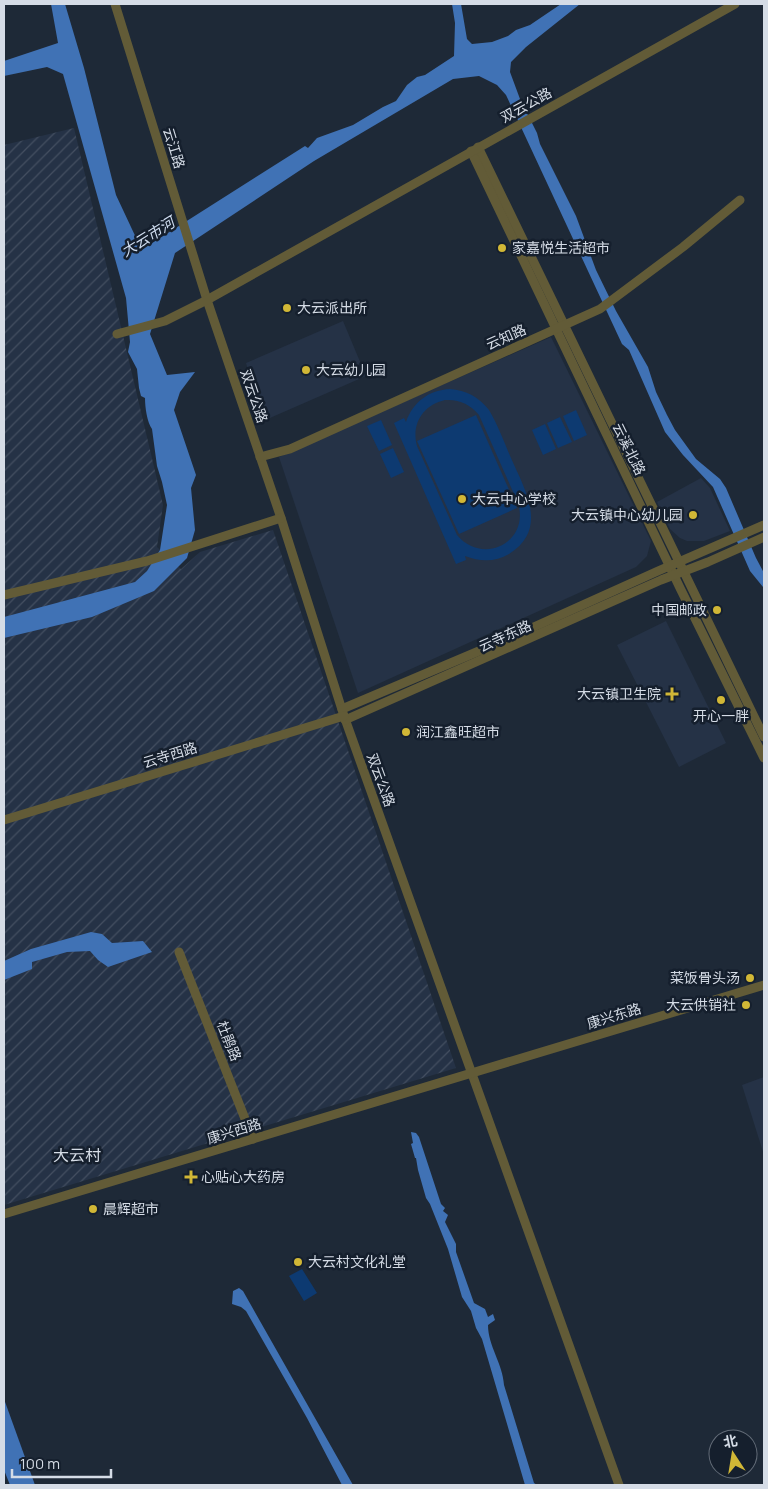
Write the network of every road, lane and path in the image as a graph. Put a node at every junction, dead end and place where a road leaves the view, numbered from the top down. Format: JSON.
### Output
{"nodes":[{"id":1,"x":115,"y":4,"type":"edge"},
{"id":2,"x":735,"y":4,"type":"edge"},
{"id":3,"x":474,"y":149,"type":"junction"},
{"id":4,"x":740,"y":200,"type":"dead end"},
{"id":5,"x":207,"y":300,"type":"junction"},
{"id":6,"x":561,"y":327,"type":"junction"},
{"id":7,"x":117,"y":334,"type":"dead end"},
{"id":8,"x":260,"y":457,"type":"junction"},
{"id":9,"x":281,"y":518,"type":"junction"},
{"id":10,"x":760,"y":527,"type":"edge"},
{"id":11,"x":762,"y":538,"type":"edge"},
{"id":12,"x":679,"y":562,"type":"junction"},
{"id":13,"x":670,"y":566,"type":"junction"},
{"id":14,"x":684,"y":572,"type":"junction"},
{"id":15,"x":674,"y":575,"type":"junction"},
{"id":16,"x":4,"y":594,"type":"edge"},
{"id":17,"x":344,"y":715,"type":"junction"},
{"id":18,"x":764,"y":737,"type":"edge"},
{"id":19,"x":764,"y":758,"type":"edge"},
{"id":20,"x":4,"y":820,"type":"edge"},
{"id":21,"x":179,"y":952,"type":"dead end"},
{"id":22,"x":764,"y":985,"type":"edge"},
{"id":23,"x":471,"y":1073,"type":"junction"},
{"id":24,"x":253,"y":1139,"type":"junction"},
{"id":25,"x":4,"y":1214,"type":"edge"},
{"id":26,"x":619,"y":1485,"type":"edge"}],
"edges":[{"from":1,"to":5,"type":"street","name":"云江路"},
{"from":2,"to":3,"type":"street","name":"双云公路"},
{"from":3,"to":5,"type":"street","name":"双云公路"},
{"from":3,"to":6,"type":"street","name":"云溪北路"},
{"from":4,"to":6,"type":"street","name":"云知路"},
{"from":5,"to":7,"type":"street"},
{"from":5,"to":8,"type":"street","name":"双云公路"},
{"from":6,"to":8,"type":"street","name":"云知路"},
{"from":6,"to":12,"type":"street","name":"云溪北路"},
{"from":6,"to":13,"type":"street","name":"云溪北路"},
{"from":8,"to":9,"type":"street","name":"双云公路"},
{"from":9,"to":16,"type":"street"},
{"from":9,"to":17,"type":"street","name":"双云公路"},
{"from":10,"to":12,"type":"street"},
{"from":11,"to":14,"type":"street"},
{"from":12,"to":13,"type":"street","name":"云寺东路"},
{"from":12,"to":14,"type":"street","name":"云溪北路"},
{"from":13,"to":15,"type":"street","name":"云溪北路"},
{"from":13,"to":17,"type":"street","name":"云寺东路"},
{"from":14,"to":15,"type":"street","name":"云寺东路"},
{"from":14,"to":18,"type":"street","name":"云溪北路"},
{"from":15,"to":17,"type":"street","name":"云寺东路"},
{"from":15,"to":19,"type":"street","name":"云溪北路"},
{"from":17,"to":20,"type":"street","name":"云寺西路"},
{"from":17,"to":23,"type":"street","name":"双云公路"},
{"from":21,"to":24,"type":"street","name":"杜鹃路"},
{"from":22,"to":23,"type":"street","name":"康兴东路"},
{"from":23,"to":24,"type":"street","name":"康兴西路"},
{"from":23,"to":26,"type":"street","name":"双云公路"},
{"from":24,"to":25,"type":"street","name":"康兴西路"}]}
